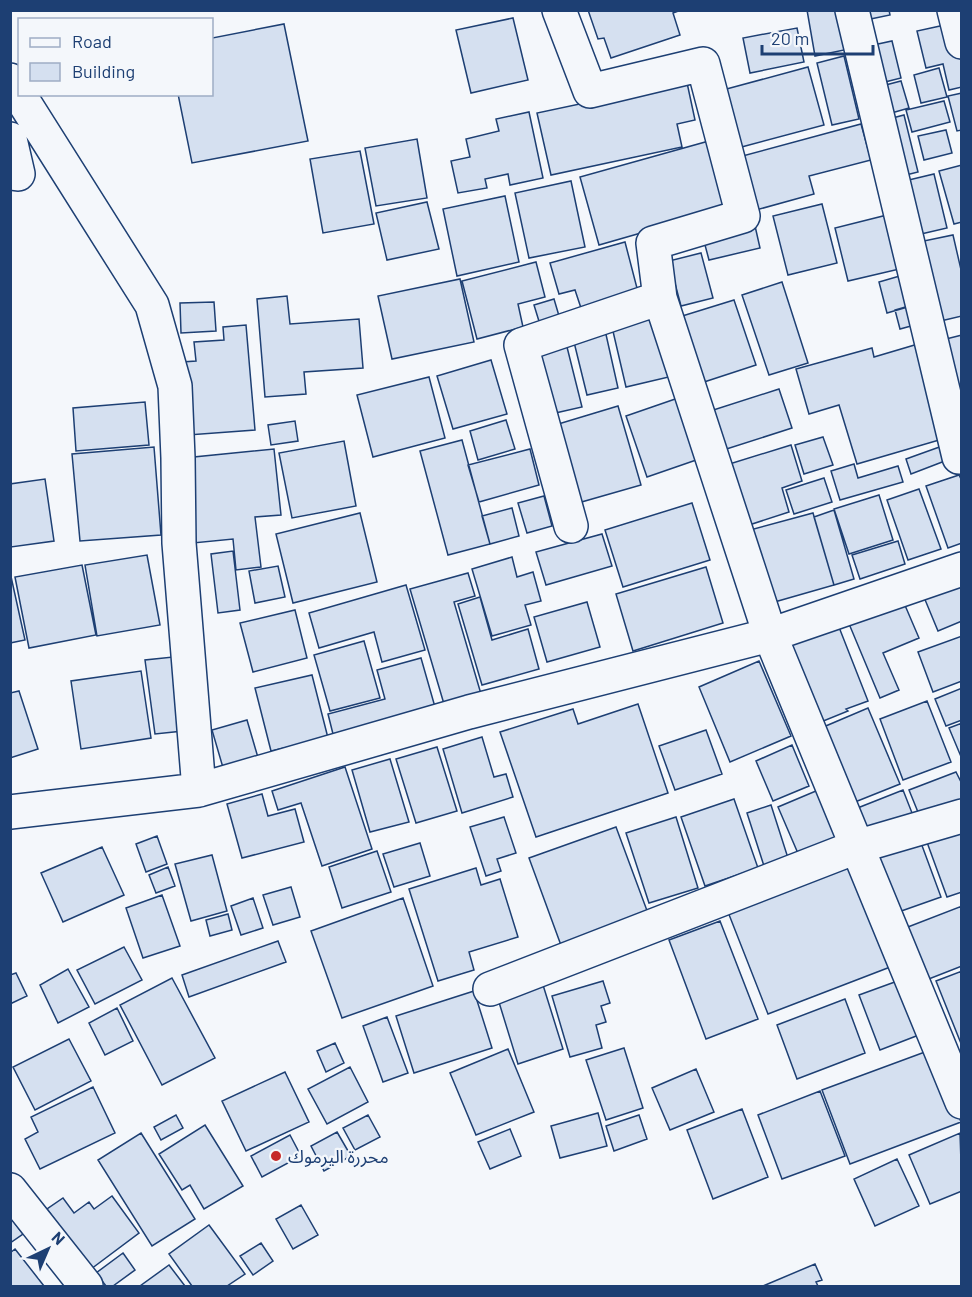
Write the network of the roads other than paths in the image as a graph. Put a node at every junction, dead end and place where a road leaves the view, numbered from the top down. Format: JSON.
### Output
{"nodes":[{"id":1,"x":559,"y":10,"type":"edge"},
{"id":2,"x":852,"y":10,"type":"edge"},
{"id":3,"x":954,"y":10,"type":"edge"},
{"id":4,"x":962,"y":42,"type":"edge"},
{"id":5,"x":20,"y":96,"type":"edge"},
{"id":6,"x":10,"y":139,"type":"edge"},
{"id":7,"x":10,"y":173,"type":"edge"},
{"id":8,"x":660,"y":298,"type":"junction"},
{"id":9,"x":962,"y":457,"type":"edge"},
{"id":10,"x":571,"y":526,"type":"dead end"},
{"id":11,"x":962,"y":569,"type":"edge"},
{"id":12,"x":770,"y":635,"type":"junction"},
{"id":13,"x":199,"y":790,"type":"junction"},
{"id":14,"x":10,"y":812,"type":"edge"},
{"id":15,"x":962,"y":816,"type":"edge"},
{"id":16,"x":856,"y":848,"type":"junction"},
{"id":17,"x":490,"y":989,"type":"dead end"},
{"id":18,"x":962,"y":1102,"type":"edge"},
{"id":19,"x":10,"y":1190,"type":"edge"},
{"id":20,"x":86,"y":1287,"type":"edge"}],
"edges":[{"from":1,"to":8,"type":"street"},
{"from":2,"to":9,"type":"street"},
{"from":3,"to":4,"type":"street"},
{"from":5,"to":13,"type":"street"},
{"from":6,"to":7,"type":"street"},
{"from":8,"to":10,"type":"street"},
{"from":8,"to":12,"type":"street"},
{"from":11,"to":12,"type":"street"},
{"from":12,"to":13,"type":"street"},
{"from":12,"to":16,"type":"street"},
{"from":13,"to":14,"type":"street"},
{"from":15,"to":16,"type":"street"},
{"from":16,"to":17,"type":"street"},
{"from":16,"to":18,"type":"street"},
{"from":19,"to":20,"type":"street"}]}
